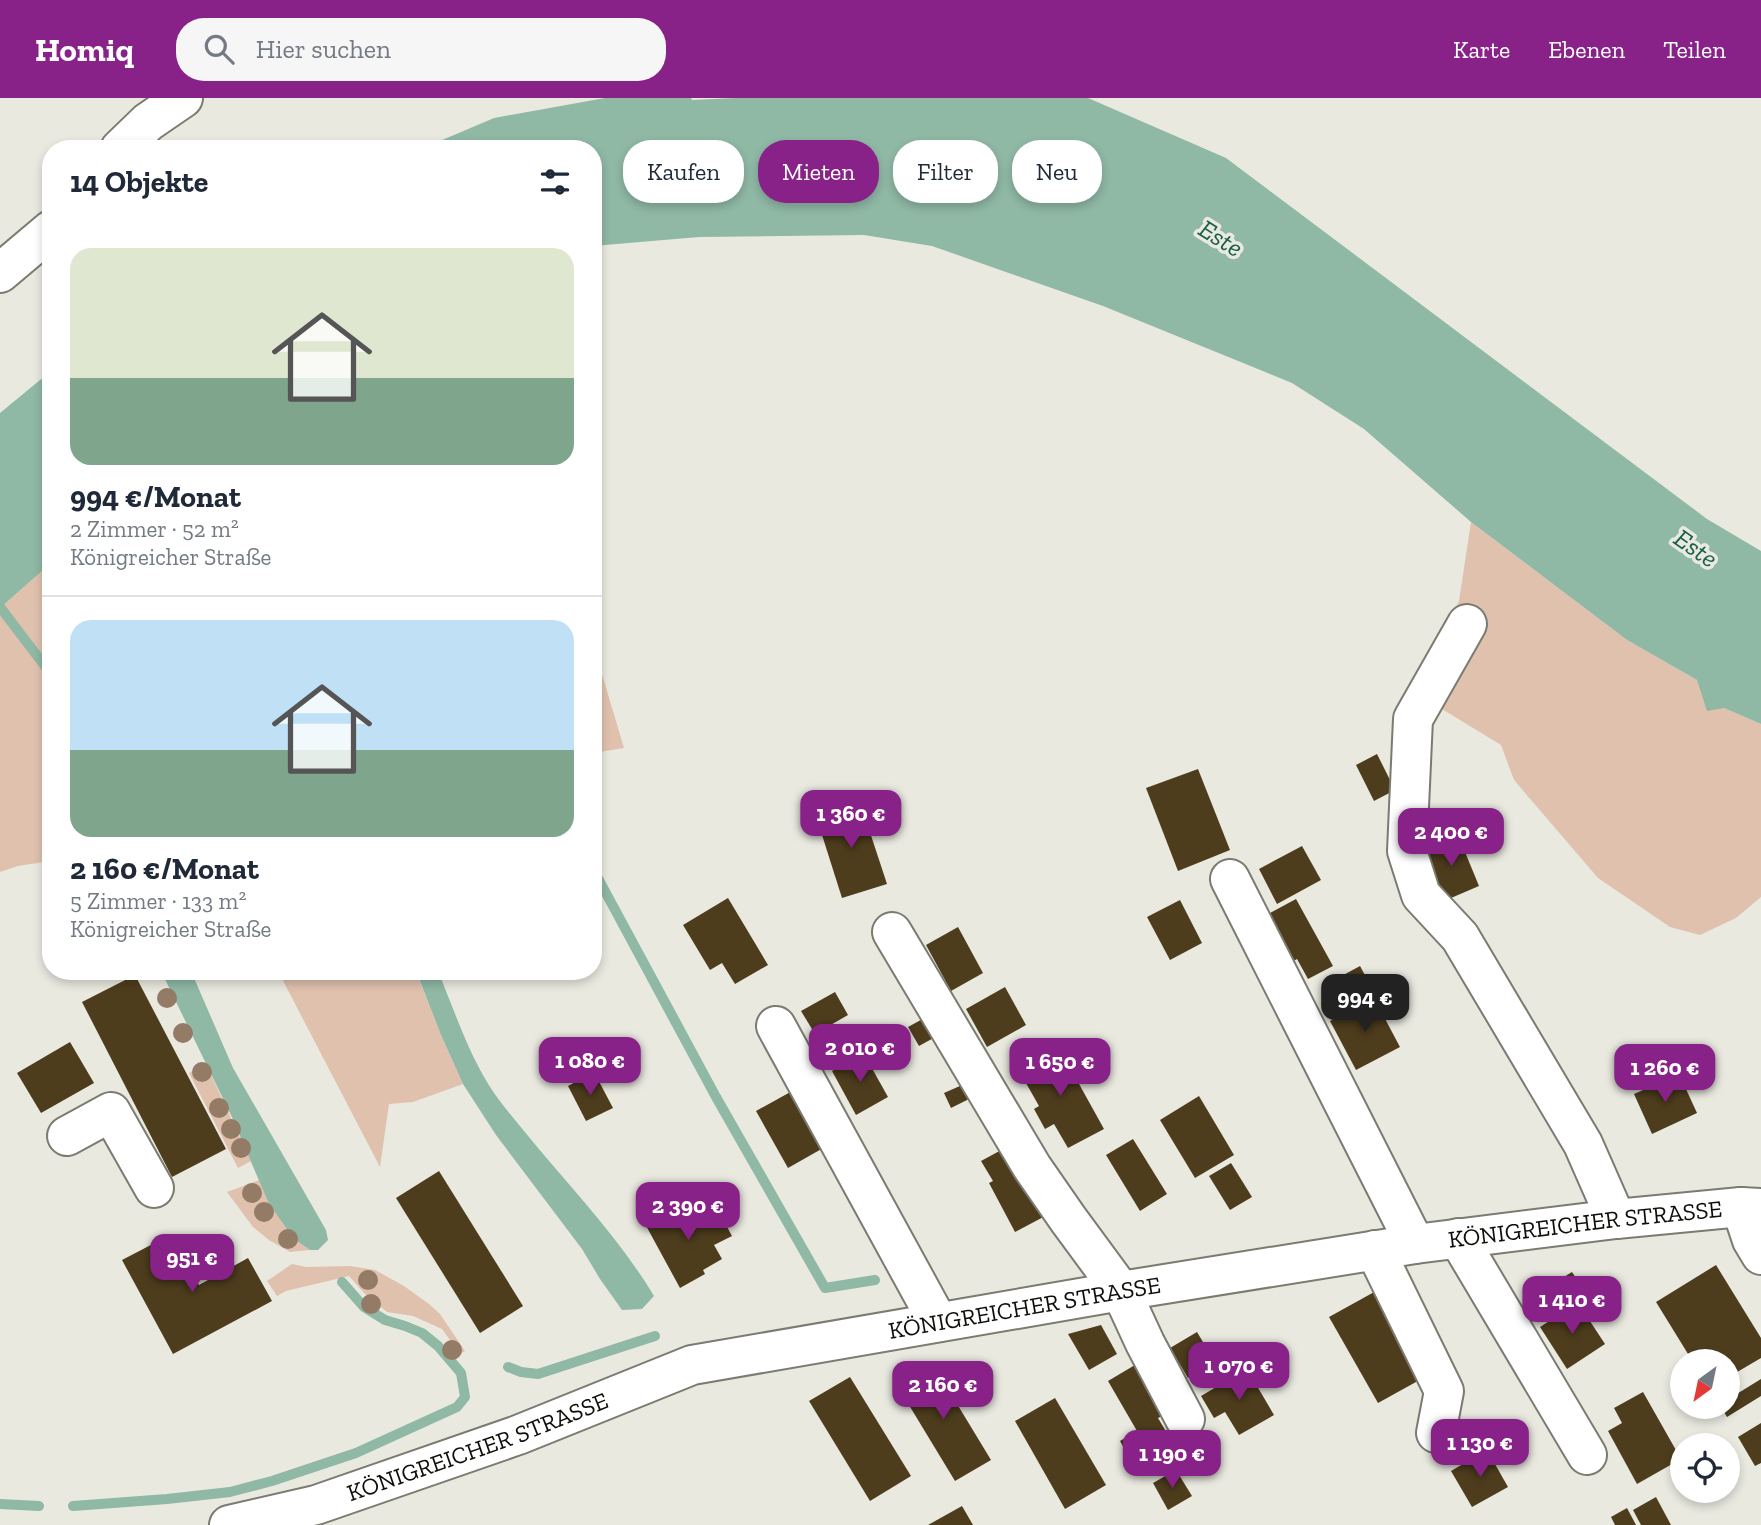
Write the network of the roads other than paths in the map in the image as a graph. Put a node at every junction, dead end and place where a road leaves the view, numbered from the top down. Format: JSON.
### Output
{"nodes":[{"id":1,"x":183,"y":98,"type":"edge"},
{"id":2,"x":129,"y":140,"type":"edge"},
{"id":3,"x":42,"y":238,"type":"edge"},
{"id":4,"x":0,"y":273,"type":"edge"},
{"id":5,"x":1466,"y":624,"type":"dead end"},
{"id":6,"x":1230,"y":879,"type":"dead end"},
{"id":7,"x":892,"y":932,"type":"dead end"},
{"id":8,"x":776,"y":1026,"type":"dead end"},
{"id":9,"x":67,"y":1136,"type":"dead end"},
{"id":10,"x":154,"y":1188,"type":"dead end"},
{"id":11,"x":1751,"y":1208,"type":"edge"},
{"id":12,"x":1616,"y":1219,"type":"junction"},
{"id":13,"x":1458,"y":1238,"type":"junction"},
{"id":14,"x":1415,"y":1244,"type":"junction"},
{"id":15,"x":1376,"y":1250,"type":"junction"},
{"id":16,"x":1761,"y":1255,"type":"edge"},
{"id":17,"x":1121,"y":1291,"type":"junction"},
{"id":18,"x":938,"y":1322,"type":"junction"},
{"id":19,"x":1185,"y":1419,"type":"dead end"},
{"id":20,"x":1436,"y":1433,"type":"dead end"},
{"id":21,"x":1587,"y":1455,"type":"dead end"},
{"id":22,"x":229,"y":1525,"type":"edge"}],
"edges":[{"from":1,"to":2,"type":"street"},
{"from":3,"to":4,"type":"street"},
{"from":5,"to":12,"type":"street"},
{"from":6,"to":14,"type":"street"},
{"from":7,"to":17,"type":"street"},
{"from":8,"to":18,"type":"street"},
{"from":9,"to":10,"type":"street"},
{"from":11,"to":12,"type":"street","name":"KÖNIGREICHER STRASSE"},
{"from":11,"to":16,"type":"street"},
{"from":12,"to":13,"type":"street","name":"KÖNIGREICHER STRASSE"},
{"from":13,"to":14,"type":"street","name":"KÖNIGREICHER STRASSE"},
{"from":13,"to":21,"type":"street"},
{"from":14,"to":15,"type":"street","name":"KÖNIGREICHER STRASSE"},
{"from":15,"to":17,"type":"street","name":"KÖNIGREICHER STRASSE"},
{"from":15,"to":20,"type":"street"},
{"from":17,"to":18,"type":"street","name":"KÖNIGREICHER STRASSE"},
{"from":17,"to":19,"type":"street"},
{"from":18,"to":22,"type":"street","name":"KÖNIGREICHER STRASSE"}]}
